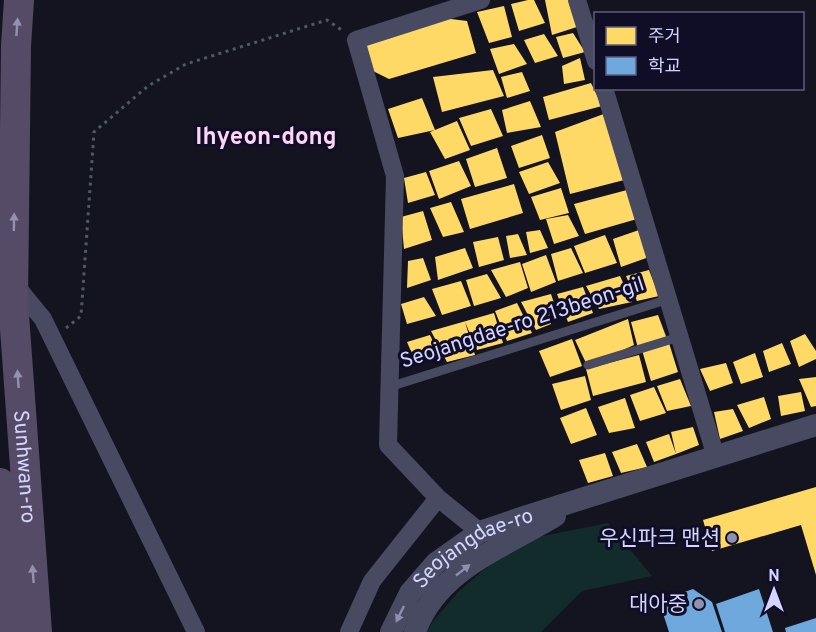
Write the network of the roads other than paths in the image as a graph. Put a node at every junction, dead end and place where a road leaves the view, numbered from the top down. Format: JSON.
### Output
{"nodes":[{"id":1,"x":19,"y":0,"type":"edge"},
{"id":2,"x":481,"y":0,"type":"edge"},
{"id":3,"x":577,"y":0,"type":"edge"},
{"id":4,"x":594,"y":54,"type":"edge"},
{"id":5,"x":605,"y":90,"type":"edge"},
{"id":6,"x":0,"y":267,"type":"edge"},
{"id":7,"x":669,"y":299,"type":"junction"},
{"id":8,"x":679,"y":337,"type":"junction"},
{"id":9,"x":588,"y":365,"type":"dead end"},
{"id":10,"x":389,"y":387,"type":"junction"},
{"id":11,"x":816,"y":425,"type":"edge"},
{"id":12,"x":716,"y":457,"type":"junction"},
{"id":13,"x":0,"y":483,"type":"edge"},
{"id":14,"x":438,"y":498,"type":"junction"},
{"id":15,"x":584,"y":498,"type":"junction"},
{"id":16,"x":480,"y":532,"type":"junction"},
{"id":17,"x":11,"y":632,"type":"edge"},
{"id":18,"x":37,"y":632,"type":"edge"},
{"id":19,"x":196,"y":632,"type":"edge"},
{"id":20,"x":350,"y":632,"type":"edge"},
{"id":21,"x":391,"y":632,"type":"edge"},
{"id":22,"x":415,"y":632,"type":"edge"}],
"edges":[{"from":18,"to":1,"type":"highway","name":"Sunhwan-ro","one_way":true,"bridge":true},
{"from":2,"to":10,"type":"street","name":"Seojangdae-ro 213beon-gil"},
{"from":3,"to":4,"type":"street"},
{"from":5,"to":7,"type":"street"},
{"from":6,"to":19,"type":"street"},
{"from":7,"to":8,"type":"street"},
{"from":7,"to":10,"type":"lane","name":"Seojangdae-ro 213beon-gil"},
{"from":8,"to":9,"type":"lane"},
{"from":8,"to":12,"type":"street"},
{"from":10,"to":14,"type":"street","name":"Seojangdae-ro 213beon-gil"},
{"from":11,"to":12,"type":"street","name":"Seojangdae-ro"},
{"from":12,"to":15,"type":"street","name":"Seojangdae-ro"},
{"from":13,"to":17,"type":"highway","name":"Sunhwan-ro"},
{"from":14,"to":16,"type":"street","name":"Seojangdae-ro 213beon-gil"},
{"from":14,"to":20,"type":"street"},
{"from":15,"to":16,"type":"street","name":"Seojangdae-ro"},
{"from":22,"to":15,"type":"street","name":"Seojangdae-ro","one_way":true},
{"from":16,"to":21,"type":"street","name":"Seojangdae-ro","one_way":true}]}
